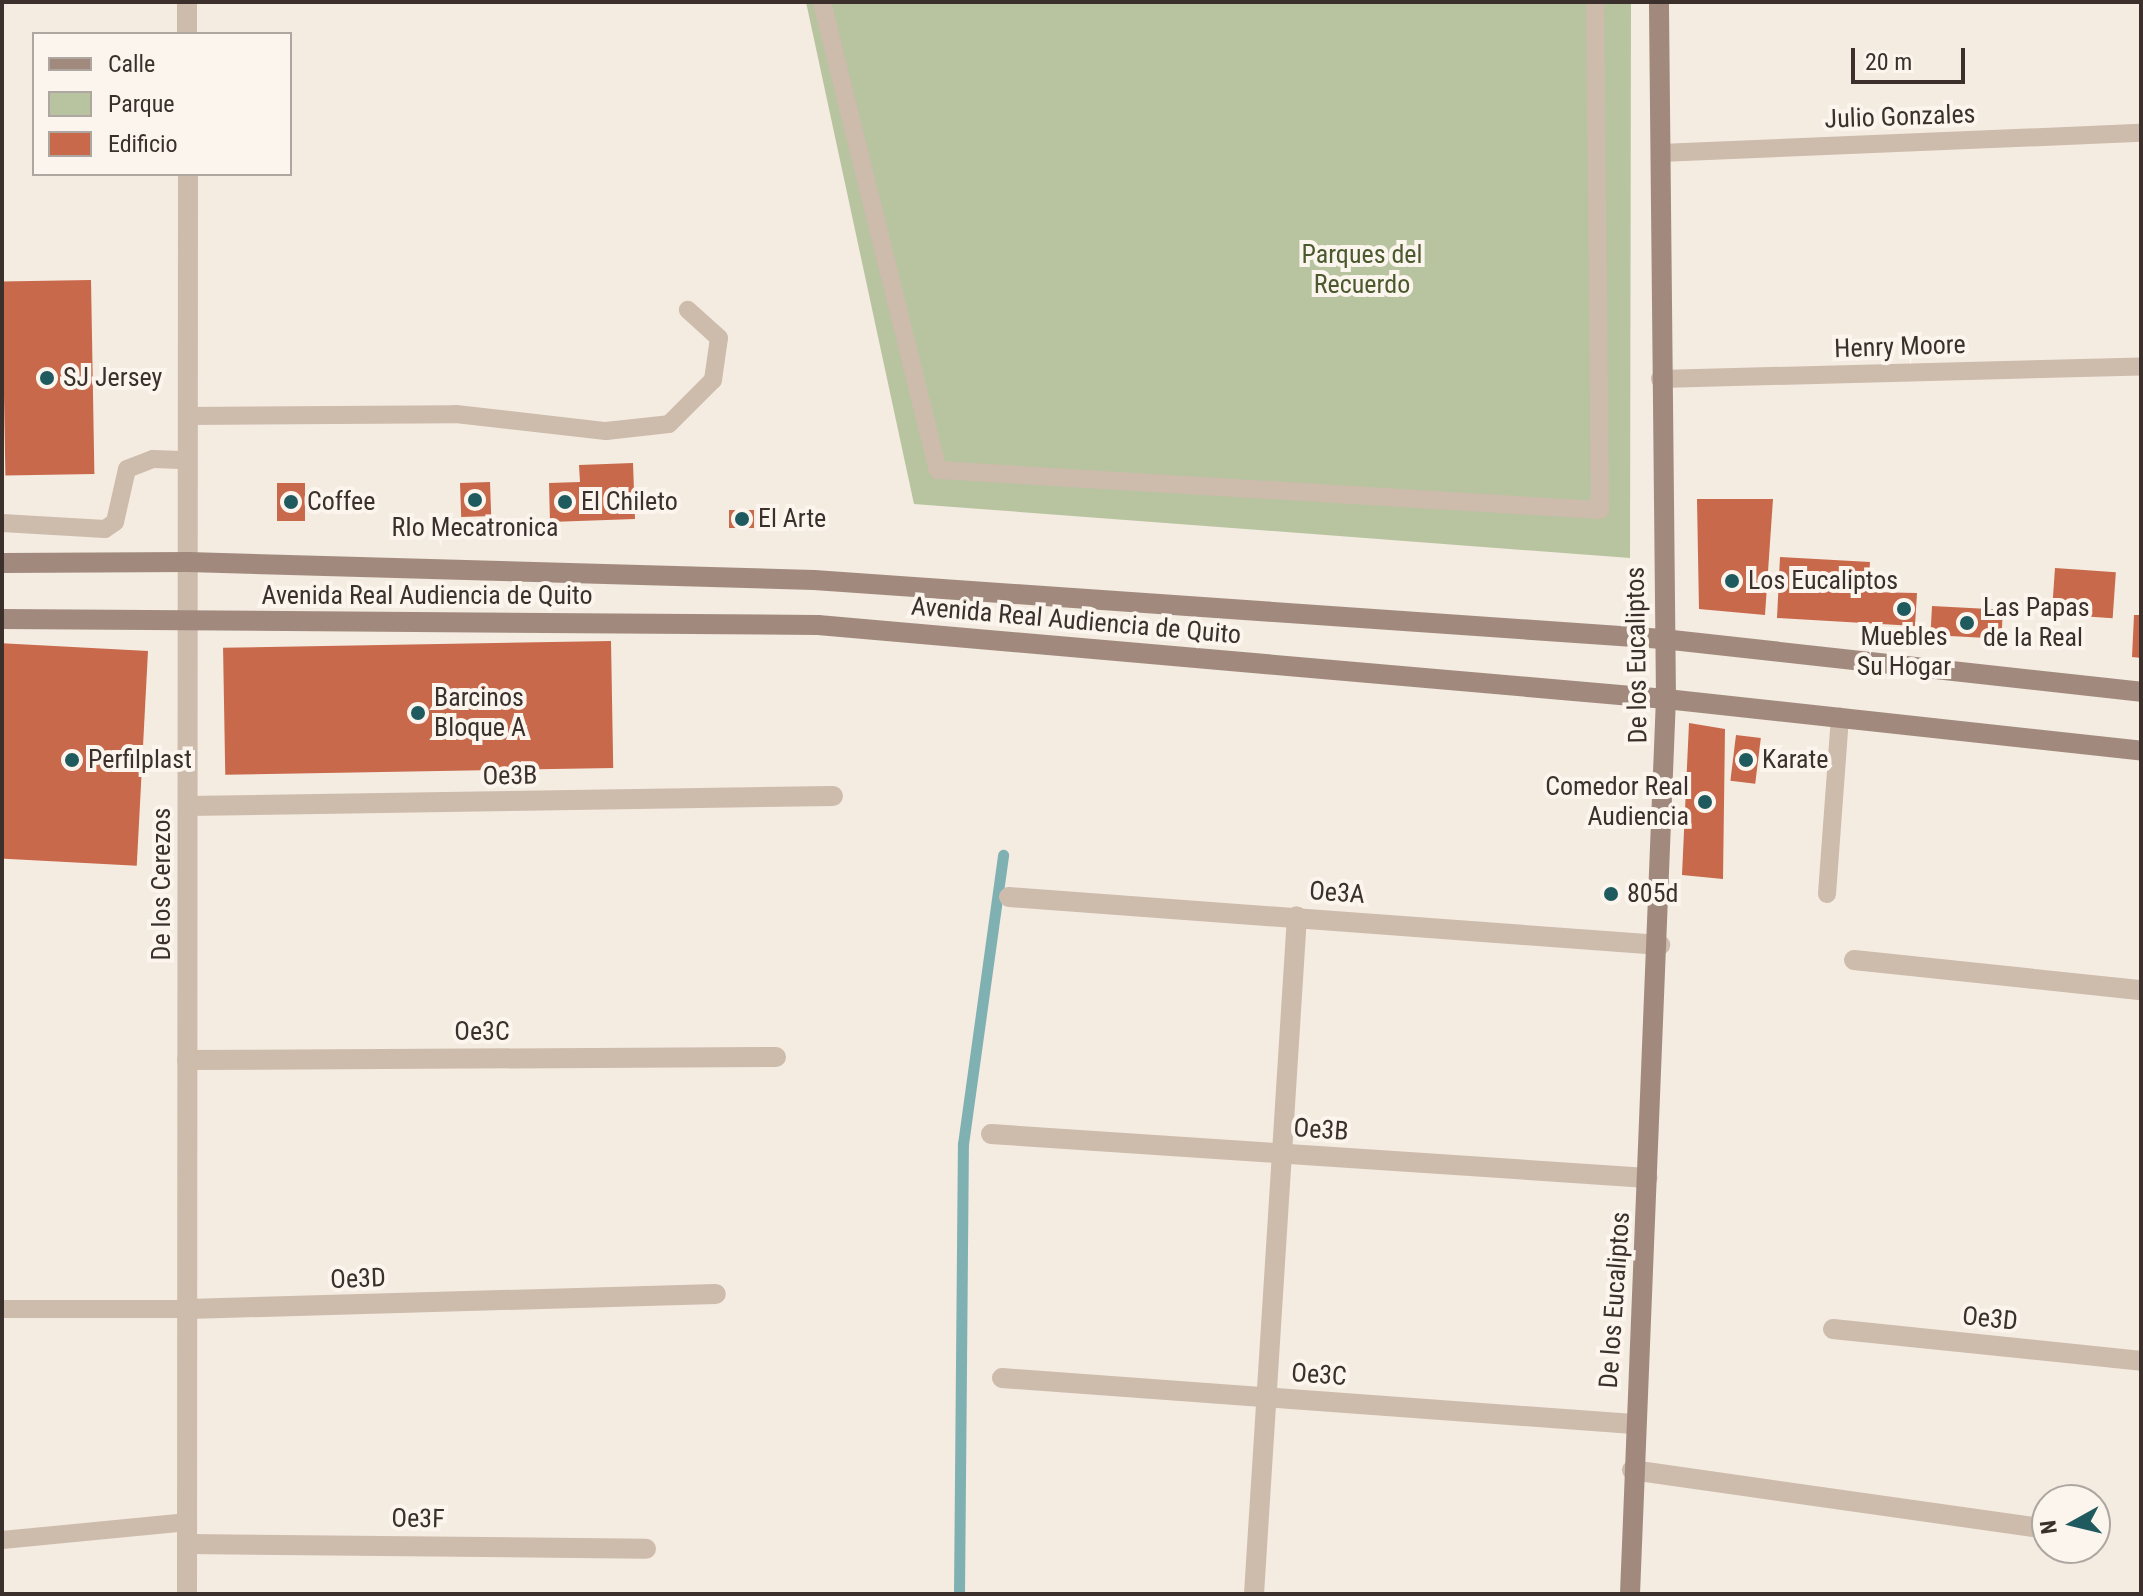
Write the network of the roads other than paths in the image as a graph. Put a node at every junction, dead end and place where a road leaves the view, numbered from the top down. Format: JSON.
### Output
{"nodes":[{"id":1,"x":187,"y":2,"type":"edge"},
{"id":2,"x":822,"y":2,"type":"edge"},
{"id":3,"x":1595,"y":2,"type":"edge"},
{"id":4,"x":1659,"y":2,"type":"edge"},
{"id":5,"x":187,"y":32,"type":"edge"},
{"id":6,"x":2141,"y":133,"type":"edge"},
{"id":7,"x":1660,"y":153,"type":"junction"},
{"id":8,"x":188,"y":176,"type":"edge"},
{"id":9,"x":688,"y":310,"type":"dead end"},
{"id":10,"x":2141,"y":366,"type":"edge"},
{"id":11,"x":1660,"y":379,"type":"junction"},
{"id":12,"x":188,"y":416,"type":"junction"},
{"id":13,"x":188,"y":460,"type":"junction"},
{"id":14,"x":2,"y":523,"type":"edge"},
{"id":15,"x":188,"y":562,"type":"junction"},
{"id":16,"x":2,"y":563,"type":"edge"},
{"id":17,"x":2,"y":619,"type":"edge"},
{"id":18,"x":187,"y":620,"type":"junction"},
{"id":19,"x":1663,"y":639,"type":"junction"},
{"id":20,"x":2141,"y":692,"type":"edge"},
{"id":21,"x":1666,"y":699,"type":"junction"},
{"id":22,"x":1840,"y":716,"type":"junction"},
{"id":23,"x":2141,"y":751,"type":"edge"},
{"id":24,"x":833,"y":796,"type":"dead end"},
{"id":25,"x":188,"y":806,"type":"junction"},
{"id":26,"x":1827,"y":894,"type":"dead end"},
{"id":27,"x":1009,"y":897,"type":"dead end"},
{"id":28,"x":1297,"y":916,"type":"junction"},
{"id":29,"x":1660,"y":945,"type":"junction"},
{"id":30,"x":1854,"y":960,"type":"dead end"},
{"id":31,"x":2141,"y":990,"type":"edge"},
{"id":32,"x":776,"y":1057,"type":"dead end"},
{"id":33,"x":187,"y":1060,"type":"junction"},
{"id":34,"x":991,"y":1134,"type":"dead end"},
{"id":35,"x":1280,"y":1153,"type":"junction"},
{"id":36,"x":1648,"y":1178,"type":"junction"},
{"id":37,"x":716,"y":1294,"type":"dead end"},
{"id":38,"x":2,"y":1309,"type":"edge"},
{"id":39,"x":188,"y":1309,"type":"junction"},
{"id":40,"x":1833,"y":1329,"type":"dead end"},
{"id":41,"x":2141,"y":1361,"type":"edge"},
{"id":42,"x":1002,"y":1378,"type":"dead end"},
{"id":43,"x":1264,"y":1397,"type":"junction"},
{"id":44,"x":1633,"y":1424,"type":"junction"},
{"id":45,"x":1632,"y":1470,"type":"junction"},
{"id":46,"x":188,"y":1522,"type":"junction"},
{"id":47,"x":2031,"y":1527,"type":"edge"},
{"id":48,"x":2,"y":1540,"type":"edge"},
{"id":49,"x":188,"y":1544,"type":"junction"},
{"id":50,"x":646,"y":1549,"type":"dead end"},
{"id":51,"x":187,"y":1594,"type":"edge"},
{"id":52,"x":1254,"y":1594,"type":"edge"},
{"id":53,"x":1630,"y":1594,"type":"edge"}],
"edges":[{"from":1,"to":5,"type":"street"},
{"from":2,"to":3,"type":"lane"},
{"from":4,"to":7,"type":"main road","name":"De los Eucaliptos"},
{"from":6,"to":7,"type":"lane","name":"Julio Gonzales"},
{"from":7,"to":11,"type":"main road","name":"De los Eucaliptos"},
{"from":8,"to":12,"type":"street","name":"De los Cerezos"},
{"from":9,"to":12,"type":"lane"},
{"from":10,"to":11,"type":"lane","name":"Henry Moore"},
{"from":11,"to":19,"type":"main road","name":"De los Eucaliptos"},
{"from":12,"to":13,"type":"street","name":"De los Cerezos"},
{"from":13,"to":14,"type":"lane"},
{"from":13,"to":15,"type":"street","name":"De los Cerezos"},
{"from":15,"to":16,"type":"main road","name":"Avenida Real Audiencia de Quito"},
{"from":15,"to":18,"type":"street","name":"De los Cerezos"},
{"from":15,"to":19,"type":"main road","name":"Avenida Real Audiencia de Quito"},
{"from":17,"to":18,"type":"main road","name":"Avenida Real Audiencia de Quito"},
{"from":18,"to":21,"type":"main road","name":"Avenida Real Audiencia de Quito"},
{"from":18,"to":25,"type":"street","name":"De los Cerezos"},
{"from":19,"to":20,"type":"main road","name":"Avenida Real Audiencia de Quito"},
{"from":19,"to":21,"type":"main road","name":"De los Eucaliptos"},
{"from":21,"to":22,"type":"main road","name":"Avenida Real Audiencia de Quito"},
{"from":21,"to":29,"type":"main road","name":"De los Eucaliptos"},
{"from":22,"to":23,"type":"main road","name":"Avenida Real Audiencia de Quito"},
{"from":22,"to":26,"type":"lane"},
{"from":24,"to":25,"type":"street","name":"Oe3B"},
{"from":25,"to":33,"type":"street","name":"De los Cerezos"},
{"from":27,"to":28,"type":"street","name":"Oe3A"},
{"from":28,"to":29,"type":"street","name":"Oe3A"},
{"from":28,"to":35,"type":"street"},
{"from":29,"to":36,"type":"main road","name":"De los Eucaliptos"},
{"from":30,"to":31,"type":"street"},
{"from":32,"to":33,"type":"street","name":"Oe3C"},
{"from":33,"to":39,"type":"street","name":"De los Cerezos"},
{"from":34,"to":35,"type":"street","name":"Oe3B"},
{"from":35,"to":36,"type":"street","name":"Oe3B"},
{"from":35,"to":43,"type":"street"},
{"from":36,"to":44,"type":"main road","name":"De los Eucaliptos"},
{"from":37,"to":39,"type":"street","name":"Oe3D"},
{"from":38,"to":39,"type":"lane","name":"Oe3D"},
{"from":39,"to":46,"type":"street","name":"De los Cerezos"},
{"from":40,"to":41,"type":"street","name":"Oe3D"},
{"from":42,"to":43,"type":"street","name":"Oe3C"},
{"from":43,"to":44,"type":"street","name":"Oe3C"},
{"from":43,"to":52,"type":"street"},
{"from":44,"to":45,"type":"main road","name":"De los Eucaliptos"},
{"from":45,"to":47,"type":"street"},
{"from":45,"to":53,"type":"main road","name":"De los Eucaliptos"},
{"from":46,"to":48,"type":"lane"},
{"from":46,"to":49,"type":"street","name":"De los Cerezos"},
{"from":49,"to":50,"type":"street","name":"Oe3F"},
{"from":49,"to":51,"type":"street","name":"De los Cerezos"}]}
